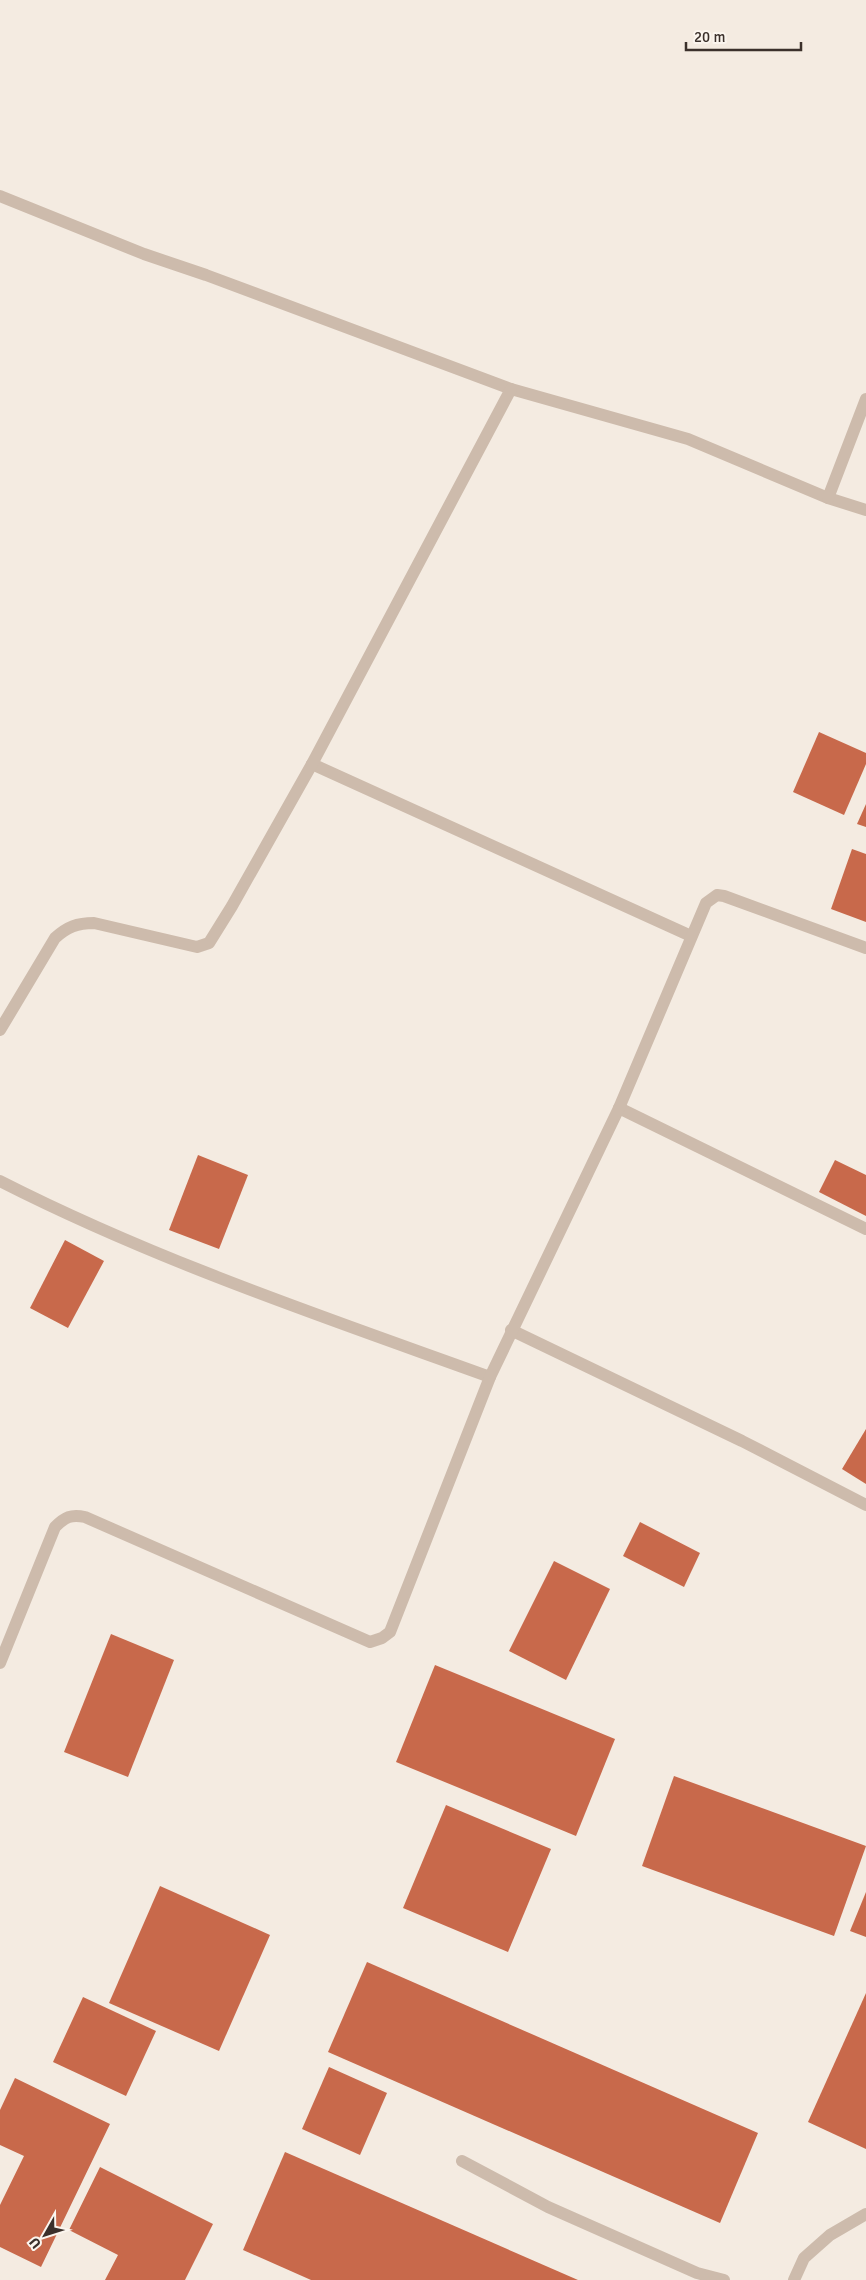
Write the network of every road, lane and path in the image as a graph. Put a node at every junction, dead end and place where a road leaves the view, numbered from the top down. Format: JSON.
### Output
{"nodes":[{"id":1,"x":0,"y":196,"type":"edge"},
{"id":2,"x":511,"y":389,"type":"junction"},
{"id":3,"x":866,"y":399,"type":"edge"},
{"id":4,"x":828,"y":498,"type":"junction"},
{"id":5,"x":866,"y":510,"type":"edge"},
{"id":6,"x":312,"y":764,"type":"junction"},
{"id":7,"x":691,"y":936,"type":"junction"},
{"id":8,"x":866,"y":948,"type":"edge"},
{"id":9,"x":0,"y":1030,"type":"edge"},
{"id":10,"x":619,"y":1108,"type":"junction"},
{"id":11,"x":0,"y":1181,"type":"edge"},
{"id":12,"x":866,"y":1229,"type":"edge"},
{"id":13,"x":511,"y":1330,"type":"junction"},
{"id":14,"x":490,"y":1377,"type":"junction"},
{"id":15,"x":866,"y":1505,"type":"edge"},
{"id":16,"x":0,"y":1663,"type":"edge"},
{"id":17,"x":462,"y":2161,"type":"dead end"},
{"id":18,"x":866,"y":2214,"type":"edge"},
{"id":19,"x":724,"y":2280,"type":"edge"},
{"id":20,"x":794,"y":2280,"type":"edge"}],
"edges":[{"from":1,"to":2,"type":"street"},
{"from":2,"to":4,"type":"street"},
{"from":2,"to":6,"type":"street"},
{"from":3,"to":4,"type":"street"},
{"from":4,"to":5,"type":"street"},
{"from":6,"to":7,"type":"street"},
{"from":6,"to":9,"type":"street"},
{"from":7,"to":8,"type":"street"},
{"from":7,"to":10,"type":"street"},
{"from":10,"to":12,"type":"street"},
{"from":10,"to":13,"type":"street"},
{"from":11,"to":14,"type":"street"},
{"from":13,"to":14,"type":"street"},
{"from":13,"to":15,"type":"street"},
{"from":14,"to":16,"type":"street"},
{"from":17,"to":19,"type":"street"},
{"from":18,"to":20,"type":"street"}]}
